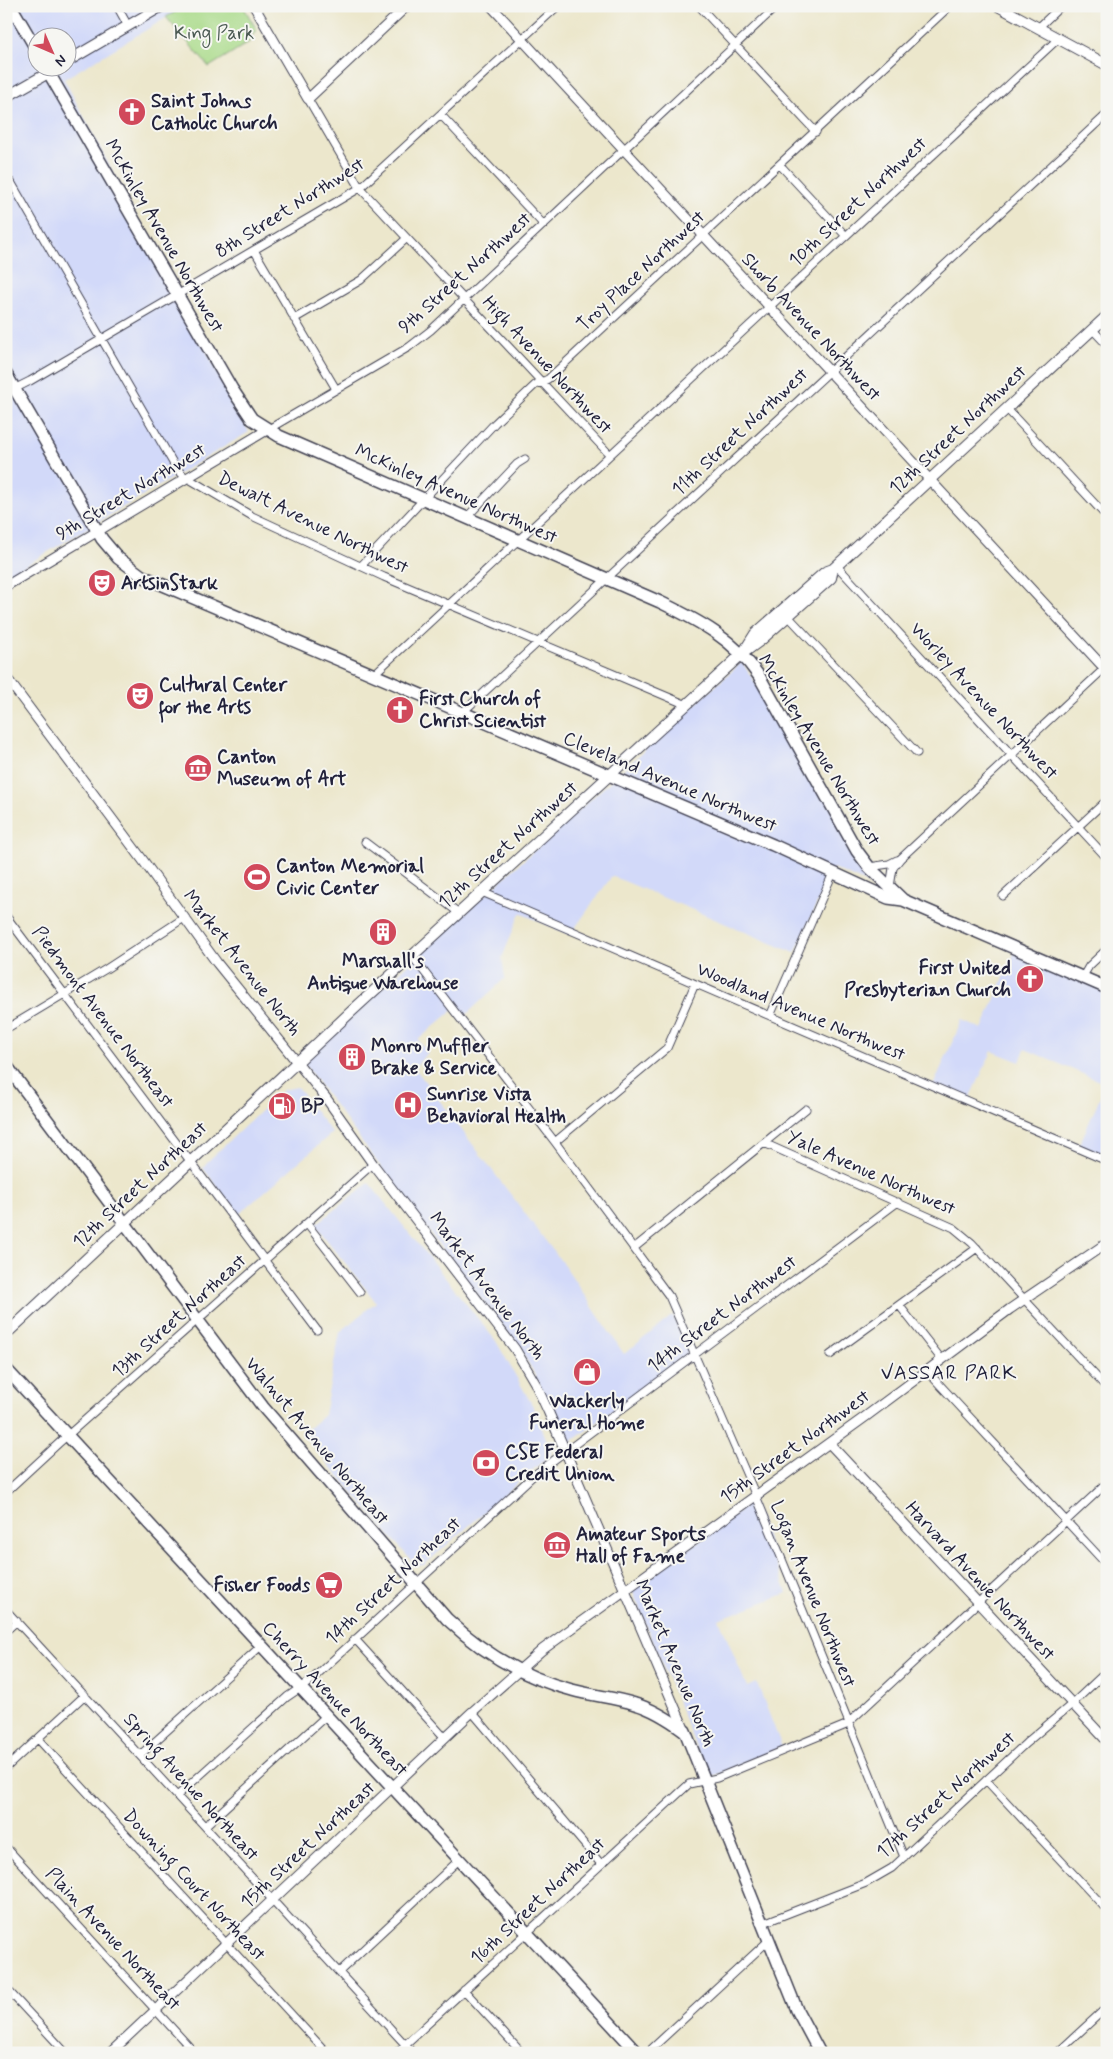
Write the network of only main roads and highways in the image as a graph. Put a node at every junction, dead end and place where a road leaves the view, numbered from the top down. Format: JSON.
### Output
{"nodes":[{"id":1,"x":11,"y":6,"type":"edge"},
{"id":2,"x":162,"y":6,"type":"edge"},
{"id":3,"x":998,"y":6,"type":"edge"},
{"id":4,"x":28,"y":35,"type":"edge"},
{"id":5,"x":78,"y":55,"type":"edge"},
{"id":6,"x":1107,"y":65,"type":"edge"},
{"id":7,"x":37,"y":78,"type":"edge"},
{"id":8,"x":56,"y":78,"type":"edge"},
{"id":9,"x":6,"y":97,"type":"edge"},
{"id":10,"x":1107,"y":316,"type":"edge"},
{"id":11,"x":6,"y":374,"type":"edge"},
{"id":12,"x":11,"y":391,"type":"edge"},
{"id":13,"x":835,"y":567,"type":"junction"},
{"id":14,"x":742,"y":654,"type":"junction"},
{"id":15,"x":610,"y":775,"type":"junction"},
{"id":16,"x":903,"y":900,"type":"junction"},
{"id":17,"x":1107,"y":988,"type":"edge"},
{"id":18,"x":297,"y":1062,"type":"joint"},
{"id":19,"x":6,"y":1065,"type":"edge"},
{"id":20,"x":124,"y":1224,"type":"junction"},
{"id":21,"x":6,"y":1334,"type":"edge"},
{"id":22,"x":6,"y":1369,"type":"edge"},
{"id":23,"x":685,"y":1731,"type":"joint"},
{"id":24,"x":638,"y":2053,"type":"edge"},
{"id":25,"x":820,"y":2053,"type":"edge"}],
"edges":[{"from":1,"to":4,"type":"main road"},
{"from":2,"to":5,"type":"main road"},
{"from":3,"to":6,"type":"main road"},
{"from":7,"to":9,"type":"main road"},
{"from":8,"to":14,"type":"main road","name":"McKinley Avenue Northwest"},
{"from":10,"to":13,"type":"main road","name":"12th Street Northwest"},
{"from":11,"to":12,"type":"main road","name":"Cleveland Avenue Northwest"},
{"from":12,"to":15,"type":"main road","name":"Cleveland Avenue Northwest"},
{"from":13,"to":14,"type":"main road","name":"12th Street Northwest"},
{"from":13,"to":14,"type":"main road","name":"12th Street Northwest"},
{"from":14,"to":15,"type":"main road","name":"12th Street Northwest"},
{"from":14,"to":16,"type":"main road","name":"McKinley Avenue Northwest"},
{"from":15,"to":16,"type":"main road","name":"Cleveland Avenue Northwest"},
{"from":15,"to":18,"type":"main road","name":"12th Street Northwest"},
{"from":16,"to":17,"type":"main road","name":"Cleveland Avenue Northwest"},
{"from":18,"to":20,"type":"main road","name":"12th Street Northeast"},
{"from":19,"to":20,"type":"main road","name":"Walnut Avenue Northeast"},
{"from":20,"to":21,"type":"main road","name":"12th Street Northeast"},
{"from":20,"to":23,"type":"main road","name":"Walnut Avenue Northeast"},
{"from":22,"to":24,"type":"main road","name":"Cherry Avenue Northeast"},
{"from":23,"to":25,"type":"main road","name":"Market Avenue North"}]}
